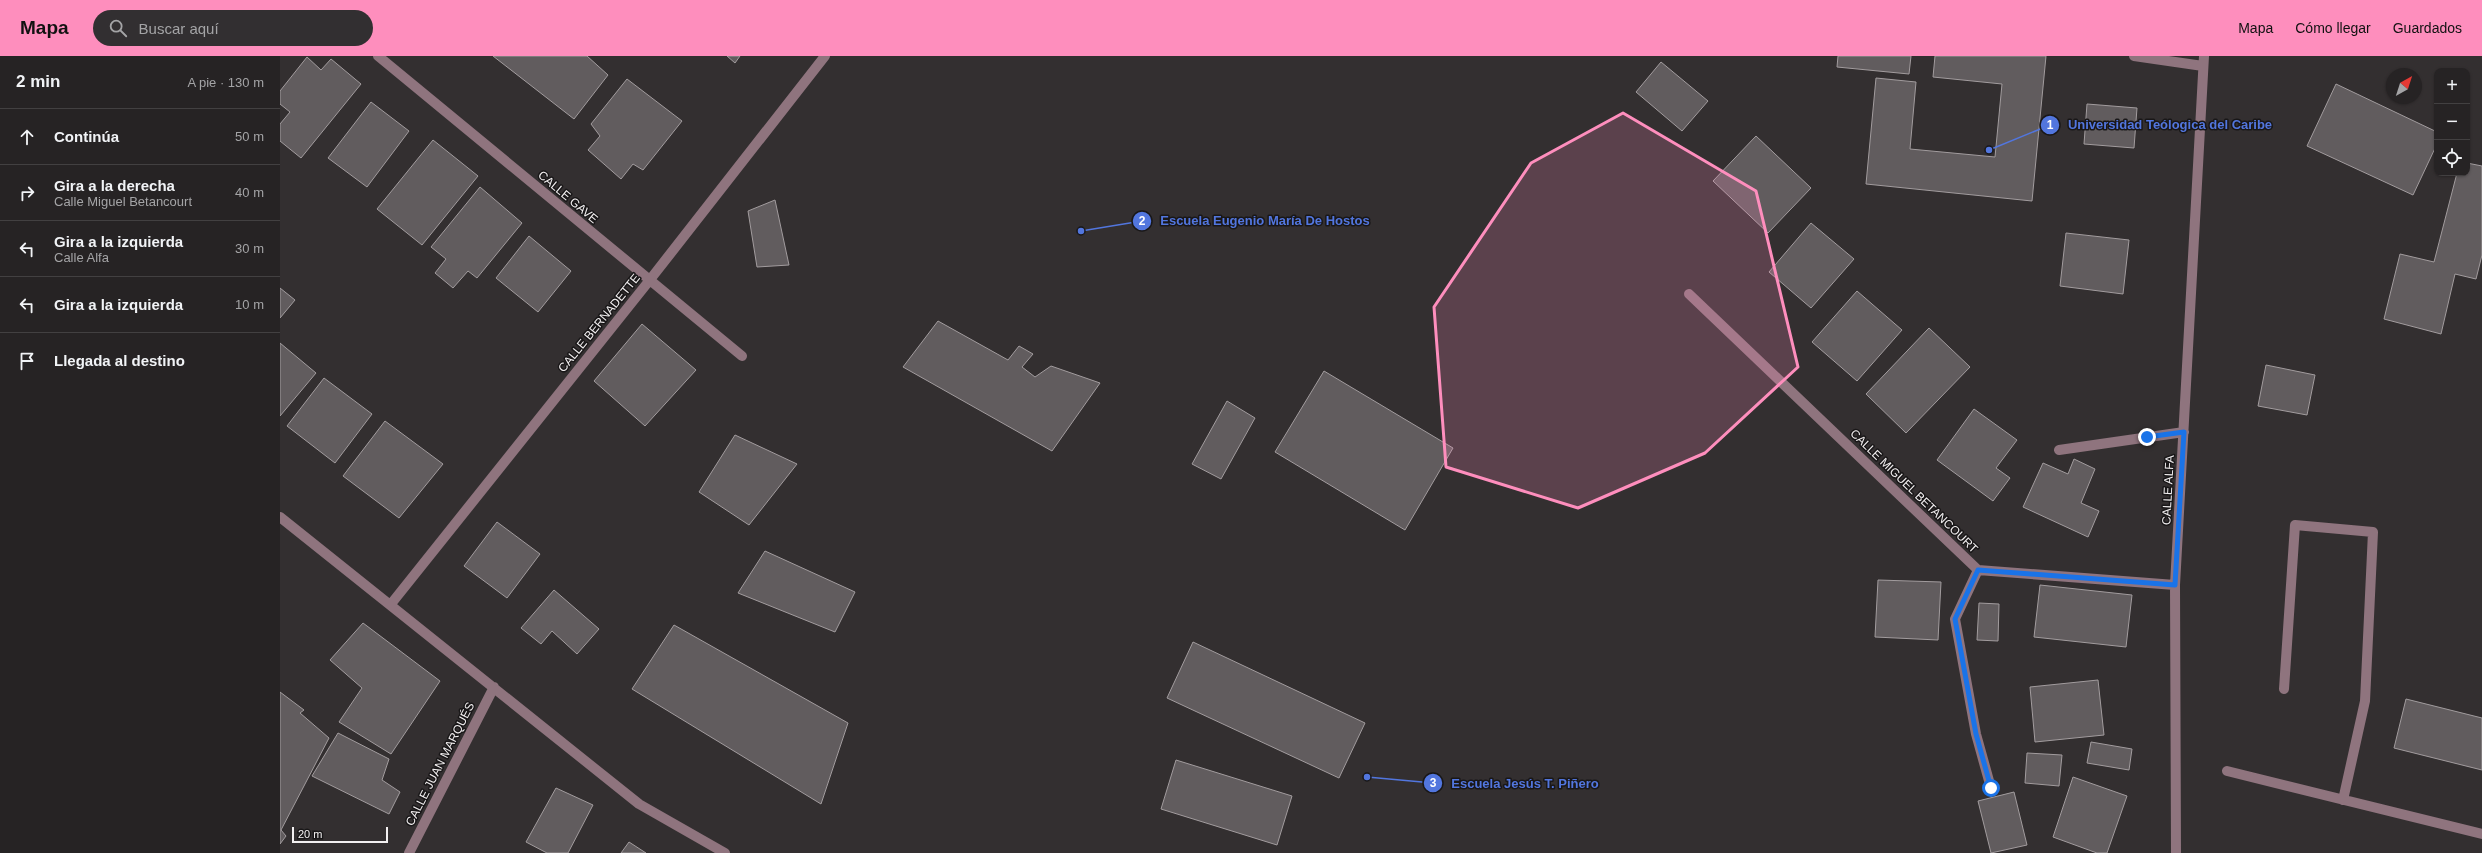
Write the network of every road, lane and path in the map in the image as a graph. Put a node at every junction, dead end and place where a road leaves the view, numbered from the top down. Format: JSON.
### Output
{"nodes":[{"id":1,"x":378,"y":56,"type":"edge"},
{"id":2,"x":825,"y":56,"type":"edge"},
{"id":3,"x":2134,"y":56,"type":"edge"},
{"id":4,"x":2204,"y":61,"type":"edge"},
{"id":5,"x":649,"y":282,"type":"junction"},
{"id":6,"x":1689,"y":294,"type":"dead end"},
{"id":7,"x":742,"y":356,"type":"dead end"},
{"id":8,"x":2184,"y":432,"type":"junction"},
{"id":9,"x":2059,"y":450,"type":"dead end"},
{"id":10,"x":280,"y":517,"type":"edge"},
{"id":11,"x":1978,"y":570,"type":"junction"},
{"id":12,"x":2175,"y":585,"type":"junction"},
{"id":13,"x":390,"y":604,"type":"junction"},
{"id":14,"x":494,"y":687,"type":"junction"},
{"id":15,"x":2284,"y":689,"type":"dead end"},
{"id":16,"x":2227,"y":771,"type":"dead end"},
{"id":17,"x":1991,"y":788,"type":"dead end"},
{"id":18,"x":2343,"y":800,"type":"junction"},
{"id":19,"x":2482,"y":834,"type":"edge"},
{"id":20,"x":409,"y":853,"type":"edge"},
{"id":21,"x":725,"y":853,"type":"edge"},
{"id":22,"x":2176,"y":853,"type":"edge"}],
"edges":[{"from":1,"to":5,"type":"street","name":"CALLE GAVE"},
{"from":2,"to":5,"type":"street","name":"CALLE BERNADETTE"},
{"from":3,"to":4,"type":"street"},
{"from":4,"to":8,"type":"street","name":"CALLE ALFA"},
{"from":5,"to":7,"type":"street","name":"CALLE GAVE"},
{"from":5,"to":13,"type":"street","name":"CALLE BERNADETTE"},
{"from":6,"to":11,"type":"street","name":"CALLE MIGUEL BETANCOURT"},
{"from":8,"to":9,"type":"street"},
{"from":8,"to":12,"type":"street","name":"CALLE ALFA"},
{"from":10,"to":13,"type":"street"},
{"from":11,"to":12,"type":"street","name":"CALLE MIGUEL BETANCOURT"},
{"from":11,"to":17,"type":"street"},
{"from":12,"to":22,"type":"street","name":"CALLE ALFA"},
{"from":13,"to":14,"type":"street"},
{"from":14,"to":20,"type":"street","name":"CALLE JUAN MARQUÉS"},
{"from":14,"to":21,"type":"street"},
{"from":15,"to":18,"type":"street"},
{"from":16,"to":18,"type":"street"},
{"from":18,"to":19,"type":"street"}]}
